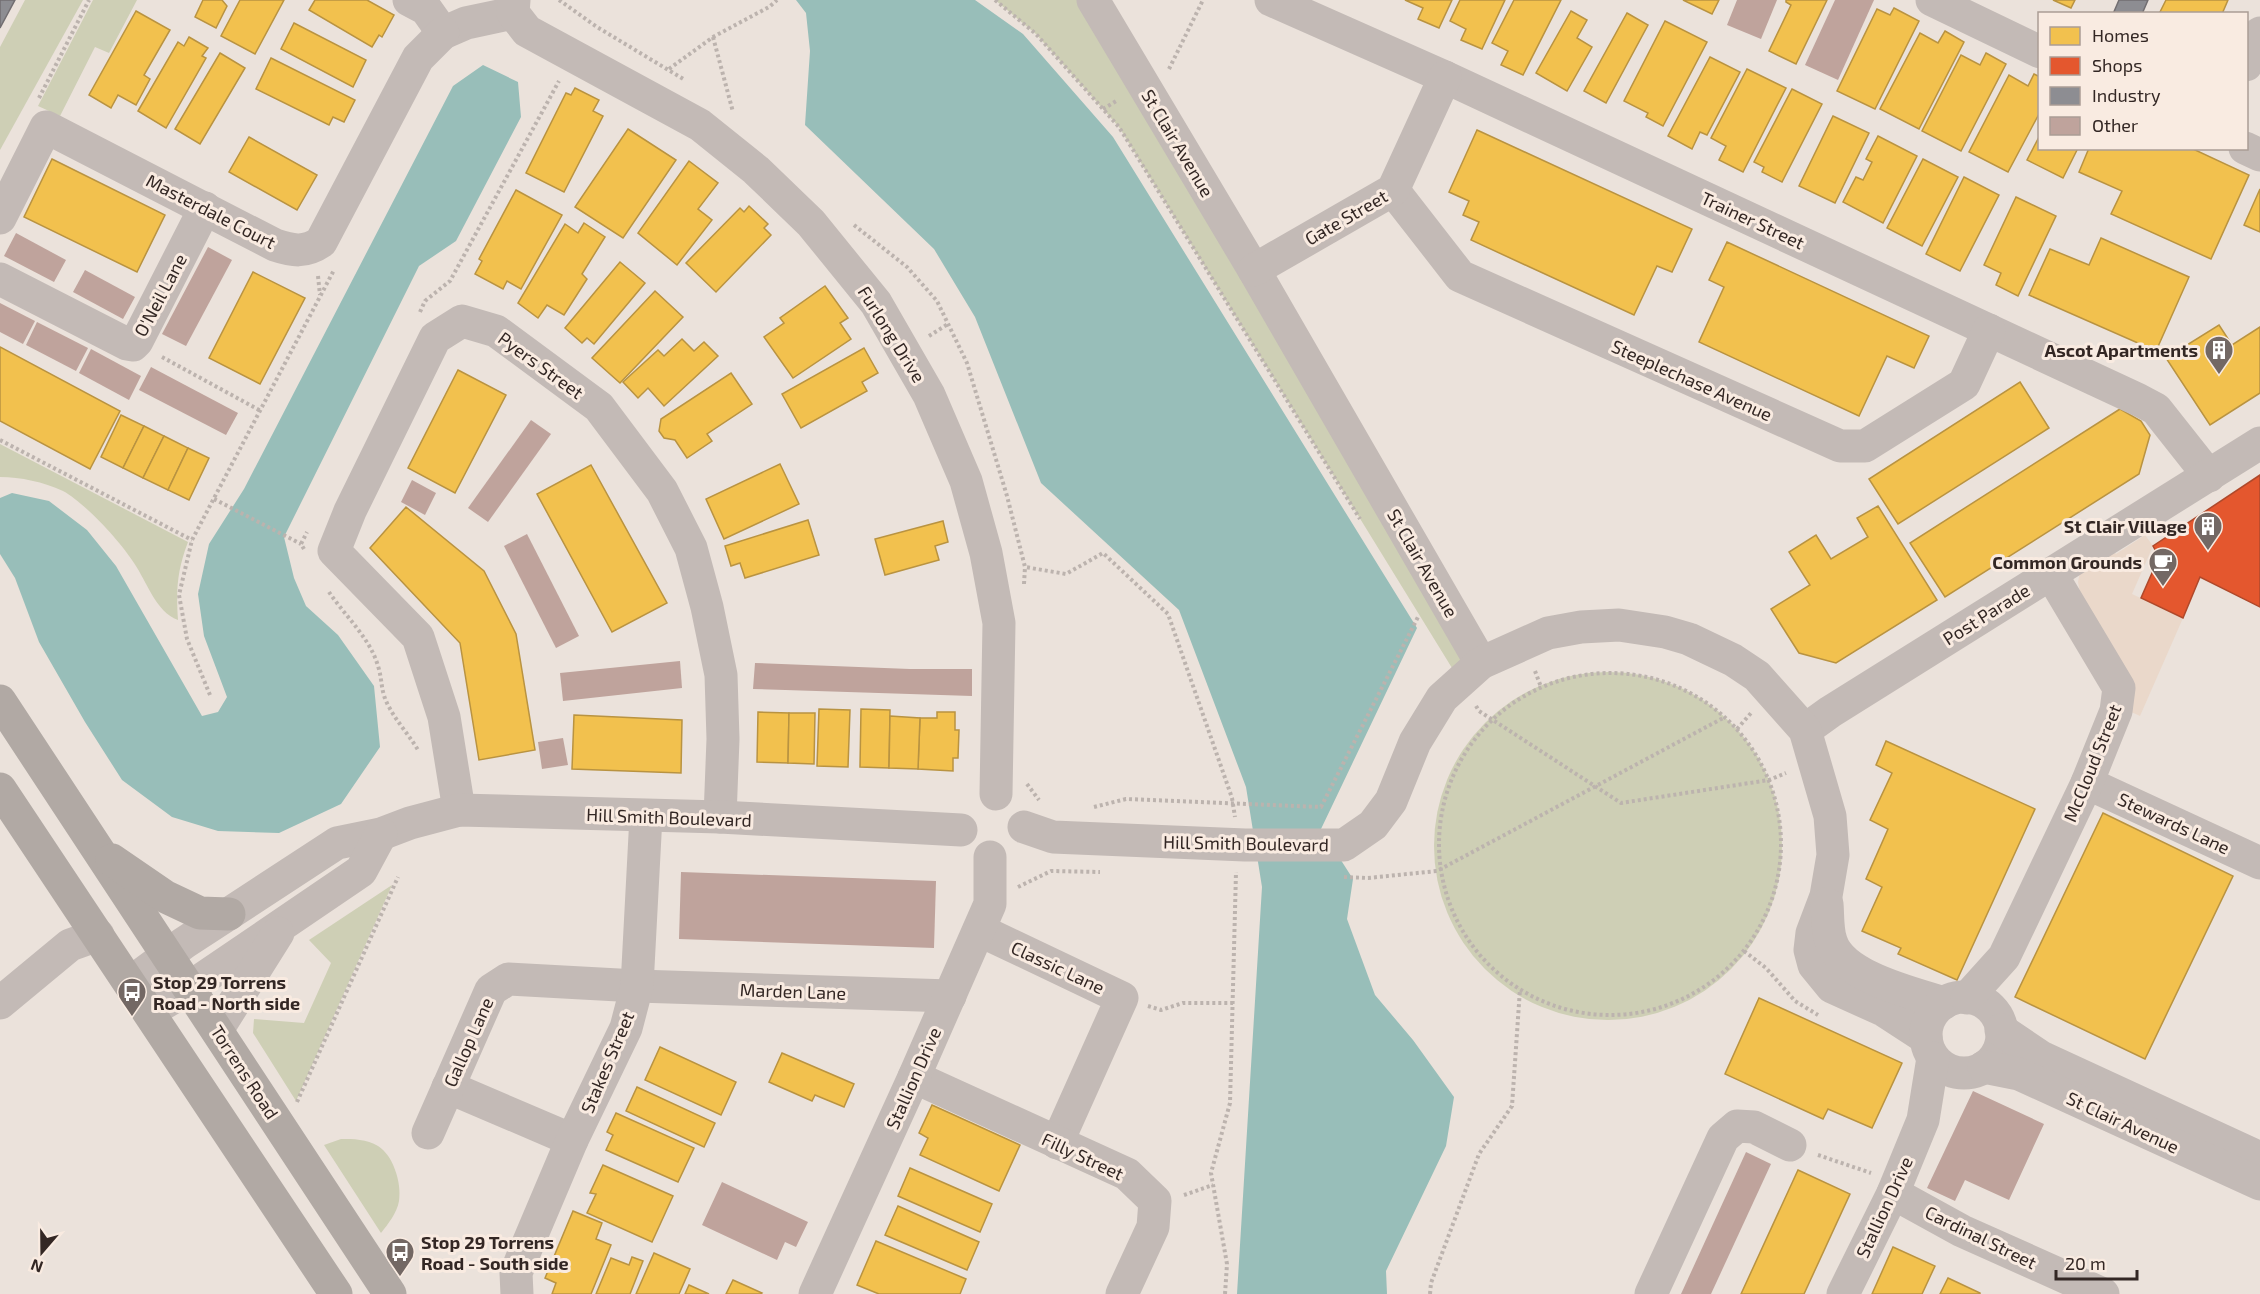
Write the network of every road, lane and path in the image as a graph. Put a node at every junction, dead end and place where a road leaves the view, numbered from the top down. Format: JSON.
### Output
{"nodes":[{"id":1,"x":89,"y":0,"type":"edge"},
{"id":2,"x":409,"y":0,"type":"edge"},
{"id":3,"x":559,"y":0,"type":"edge"},
{"id":4,"x":777,"y":0,"type":"edge"},
{"id":5,"x":995,"y":0,"type":"edge"},
{"id":6,"x":1093,"y":0,"type":"edge"},
{"id":7,"x":1203,"y":0,"type":"edge"},
{"id":8,"x":1270,"y":0,"type":"edge"},
{"id":9,"x":1932,"y":0,"type":"edge"},
{"id":10,"x":514,"y":6,"type":"edge"},
{"id":11,"x":442,"y":33,"type":"junction"},
{"id":12,"x":2260,"y":33,"type":"edge"},
{"id":13,"x":713,"y":37,"type":"junction"},
{"id":14,"x":2038,"y":51,"type":"edge"},
{"id":15,"x":2248,"y":63,"type":"edge"},
{"id":16,"x":669,"y":69,"type":"junction"},
{"id":17,"x":1164,"y":72,"type":"dead end"},
{"id":18,"x":1445,"y":77,"type":"junction"},
{"id":19,"x":687,"y":81,"type":"dead end"},
{"id":20,"x":1120,"y":98,"type":"dead end"},
{"id":21,"x":723,"y":105,"type":"dead end"},
{"id":22,"x":1103,"y":109,"type":"junction"},
{"id":23,"x":40,"y":117,"type":"junction"},
{"id":24,"x":1393,"y":190,"type":"junction"},
{"id":25,"x":205,"y":208,"type":"junction"},
{"id":26,"x":0,"y":218,"type":"edge"},
{"id":27,"x":848,"y":221,"type":"dead end"},
{"id":28,"x":1211,"y":263,"type":"dead end"},
{"id":29,"x":337,"y":265,"type":"dead end"},
{"id":30,"x":317,"y":267,"type":"dead end"},
{"id":31,"x":1205,"y":267,"type":"junction"},
{"id":32,"x":1254,"y":270,"type":"junction"},
{"id":33,"x":0,"y":279,"type":"edge"},
{"id":34,"x":320,"y":296,"type":"junction"},
{"id":35,"x":1989,"y":330,"type":"junction"},
{"id":36,"x":136,"y":343,"type":"junction"},
{"id":37,"x":261,"y":411,"type":"junction"},
{"id":38,"x":0,"y":440,"type":"edge"},
{"id":39,"x":2260,"y":444,"type":"edge"},
{"id":40,"x":2208,"y":476,"type":"junction"},
{"id":41,"x":214,"y":499,"type":"junction"},
{"id":42,"x":1364,"y":524,"type":"dead end"},
{"id":43,"x":192,"y":540,"type":"junction"},
{"id":44,"x":301,"y":544,"type":"dead end"},
{"id":45,"x":2051,"y":574,"type":"junction"},
{"id":46,"x":1413,"y":605,"type":"dead end"},
{"id":47,"x":1419,"y":615,"type":"junction"},
{"id":48,"x":1425,"y":624,"type":"dead end"},
{"id":49,"x":1470,"y":672,"type":"junction"},
{"id":50,"x":210,"y":695,"type":"dead end"},
{"id":51,"x":0,"y":701,"type":"edge"},
{"id":52,"x":1754,"y":710,"type":"dead end"},
{"id":53,"x":1725,"y":717,"type":"junction"},
{"id":54,"x":1492,"y":719,"type":"junction"},
{"id":55,"x":1737,"y":729,"type":"junction"},
{"id":56,"x":1805,"y":730,"type":"junction"},
{"id":57,"x":1815,"y":762,"type":"junction"},
{"id":58,"x":1021,"y":775,"type":"dead end"},
{"id":59,"x":1769,"y":780,"type":"junction"},
{"id":60,"x":2087,"y":783,"type":"junction"},
{"id":61,"x":1594,"y":786,"type":"junction"},
{"id":62,"x":0,"y":789,"type":"edge"},
{"id":63,"x":996,"y":794,"type":"junction"},
{"id":64,"x":1234,"y":805,"type":"junction"},
{"id":65,"x":1086,"y":809,"type":"dead end"},
{"id":66,"x":459,"y":810,"type":"junction"},
{"id":67,"x":646,"y":816,"type":"junction"},
{"id":68,"x":1033,"y":816,"type":"junction"},
{"id":69,"x":720,"y":817,"type":"junction"},
{"id":70,"x":961,"y":830,"type":"junction"},
{"id":71,"x":381,"y":834,"type":"junction"},
{"id":72,"x":98,"y":850,"type":"junction"},
{"id":73,"x":990,"y":857,"type":"junction"},
{"id":74,"x":1237,"y":862,"type":"junction"},
{"id":75,"x":2260,"y":863,"type":"edge"},
{"id":76,"x":1437,"y":871,"type":"junction"},
{"id":77,"x":1109,"y":872,"type":"dead end"},
{"id":78,"x":398,"y":877,"type":"dead end"},
{"id":79,"x":1368,"y":878,"type":"dead end"},
{"id":80,"x":1018,"y":887,"type":"dead end"},
{"id":81,"x":1826,"y":896,"type":"junction"},
{"id":82,"x":229,"y":914,"type":"junction"},
{"id":83,"x":283,"y":924,"type":"junction"},
{"id":84,"x":979,"y":930,"type":"junction"},
{"id":85,"x":98,"y":935,"type":"junction"},
{"id":86,"x":1744,"y":951,"type":"junction"},
{"id":87,"x":168,"y":956,"type":"junction"},
{"id":88,"x":2004,"y":957,"type":"junction"},
{"id":89,"x":130,"y":983,"type":"junction"},
{"id":90,"x":637,"y":986,"type":"junction"},
{"id":91,"x":189,"y":988,"type":"junction"},
{"id":92,"x":1520,"y":989,"type":"junction"},
{"id":93,"x":950,"y":996,"type":"junction"},
{"id":94,"x":1122,"y":998,"type":"junction"},
{"id":95,"x":1956,"y":1000,"type":"junction"},
{"id":96,"x":0,"y":1003,"type":"edge"},
{"id":97,"x":1233,"y":1004,"type":"junction"},
{"id":98,"x":149,"y":1012,"type":"junction"},
{"id":99,"x":1823,"y":1018,"type":"dead end"},
{"id":100,"x":1999,"y":1023,"type":"junction"},
{"id":101,"x":218,"y":1030,"type":"junction"},
{"id":102,"x":1929,"y":1048,"type":"junction"},
{"id":103,"x":1975,"y":1070,"type":"junction"},
{"id":104,"x":914,"y":1077,"type":"junction"},
{"id":105,"x":448,"y":1087,"type":"junction"},
{"id":106,"x":296,"y":1105,"type":"dead end"},
{"id":107,"x":1923,"y":1120,"type":"junction"},
{"id":108,"x":428,"y":1133,"type":"dead end"},
{"id":109,"x":572,"y":1140,"type":"junction"},
{"id":110,"x":1057,"y":1143,"type":"junction"},
{"id":111,"x":1790,"y":1145,"type":"joint"},
{"id":112,"x":2260,"y":1158,"type":"edge"},
{"id":113,"x":2260,"y":1184,"type":"edge"},
{"id":114,"x":1213,"y":1185,"type":"junction"},
{"id":115,"x":1893,"y":1193,"type":"junction"},
{"id":116,"x":1178,"y":1197,"type":"dead end"},
{"id":117,"x":336,"y":1294,"type":"edge"},
{"id":118,"x":390,"y":1294,"type":"edge"},
{"id":119,"x":518,"y":1294,"type":"edge"},
{"id":120,"x":815,"y":1294,"type":"edge"},
{"id":121,"x":1122,"y":1294,"type":"edge"},
{"id":122,"x":1225,"y":1294,"type":"edge"},
{"id":123,"x":1430,"y":1294,"type":"edge"},
{"id":124,"x":1651,"y":1294,"type":"edge"},
{"id":125,"x":1843,"y":1294,"type":"edge"},
{"id":126,"x":2103,"y":1294,"type":"edge"}],
"edges":[{"from":1,"to":23,"type":"path"},
{"from":2,"to":11,"type":"street"},
{"from":3,"to":16,"type":"path"},
{"from":4,"to":13,"type":"path"},
{"from":5,"to":22,"type":"path"},
{"from":6,"to":32,"type":"street","name":"St Clair Avenue"},
{"from":7,"to":17,"type":"path"},
{"from":8,"to":18,"type":"street","name":"Trainer Street"},
{"from":9,"to":14,"type":"street"},
{"from":10,"to":11,"type":"street"},
{"from":10,"to":63,"type":"street","name":"Furlong Drive"},
{"from":11,"to":25,"type":"street","name":"Masterdale Court"},
{"from":12,"to":15,"type":"street"},
{"from":13,"to":16,"type":"path"},
{"from":13,"to":21,"type":"path"},
{"from":16,"to":19,"type":"path"},
{"from":18,"to":24,"type":"street","name":"Gate Street"},
{"from":18,"to":35,"type":"street","name":"Trainer Street"},
{"from":20,"to":22,"type":"path"},
{"from":22,"to":31,"type":"path"},
{"from":23,"to":25,"type":"street","name":"Masterdale Court"},
{"from":23,"to":26,"type":"street"},
{"from":24,"to":32,"type":"street","name":"Gate Street"},
{"from":24,"to":35,"type":"street","name":"Steeplechase Avenue"},
{"from":25,"to":36,"type":"street","name":"O'Neil Lane"},
{"from":27,"to":64,"type":"path"},
{"from":28,"to":31,"type":"path"},
{"from":29,"to":34,"type":"path"},
{"from":30,"to":34,"type":"path"},
{"from":31,"to":42,"type":"path"},
{"from":32,"to":49,"type":"street","name":"St Clair Avenue"},
{"from":33,"to":36,"type":"street","name":"O'Neil Lane"},
{"from":34,"to":37,"type":"path"},
{"from":35,"to":40,"type":"street","name":"Trainer Street"},
{"from":36,"to":37,"type":"path"},
{"from":37,"to":41,"type":"path"},
{"from":38,"to":43,"type":"path"},
{"from":39,"to":40,"type":"street","name":"Post Parade"},
{"from":40,"to":45,"type":"street","name":"Post Parade"},
{"from":41,"to":43,"type":"path"},
{"from":41,"to":44,"type":"path"},
{"from":43,"to":50,"type":"path"},
{"from":45,"to":56,"type":"street","name":"Post Parade"},
{"from":45,"to":60,"type":"street","name":"McCloud Street"},
{"from":46,"to":47,"type":"path"},
{"from":47,"to":48,"type":"path"},
{"from":47,"to":64,"type":"path"},
{"from":49,"to":54,"type":"path"},
{"from":49,"to":56,"type":"street"},
{"from":49,"to":74,"type":"street","name":"Hill Smith Boulevard"},
{"from":51,"to":72,"type":"main road","name":"Torrens Road"},
{"from":52,"to":55,"type":"path"},
{"from":53,"to":54,"type":"path"},
{"from":53,"to":55,"type":"path"},
{"from":53,"to":61,"type":"path"},
{"from":54,"to":61,"type":"path"},
{"from":54,"to":76,"type":"path"},
{"from":55,"to":59,"type":"path"},
{"from":56,"to":57,"type":"street"},
{"from":57,"to":59,"type":"path"},
{"from":57,"to":81,"type":"street"},
{"from":58,"to":68,"type":"path"},
{"from":59,"to":61,"type":"path"},
{"from":59,"to":86,"type":"path"},
{"from":60,"to":75,"type":"street","name":"Stewards Lane"},
{"from":60,"to":88,"type":"street","name":"McCloud Street"},
{"from":61,"to":76,"type":"path"},
{"from":62,"to":85,"type":"main road"},
{"from":63,"to":68,"type":"street"},
{"from":63,"to":70,"type":"street"},
{"from":64,"to":65,"type":"path"},
{"from":64,"to":74,"type":"path"},
{"from":66,"to":67,"type":"street","name":"Hill Smith Boulevard"},
{"from":66,"to":69,"type":"street","name":"Pyers Street"},
{"from":66,"to":71,"type":"street","name":"Hill Smith Boulevard"},
{"from":67,"to":69,"type":"street","name":"Hill Smith Boulevard"},
{"from":67,"to":90,"type":"street","name":"Stakes Street"},
{"from":68,"to":73,"type":"street"},
{"from":68,"to":74,"type":"street","name":"Hill Smith Boulevard"},
{"from":69,"to":70,"type":"street","name":"Hill Smith Boulevard"},
{"from":70,"to":73,"type":"street"},
{"from":71,"to":82,"type":"street","name":"Hill Smith Boulevard"},
{"from":71,"to":83,"type":"street"},
{"from":72,"to":82,"type":"main road"},
{"from":72,"to":87,"type":"main road","name":"Torrens Road"},
{"from":73,"to":84,"type":"street","name":"Stallion Drive"},
{"from":74,"to":97,"type":"path"},
{"from":76,"to":79,"type":"path"},
{"from":76,"to":92,"type":"path"},
{"from":77,"to":80,"type":"path"},
{"from":78,"to":106,"type":"path"},
{"from":81,"to":95,"type":"street"},
{"from":81,"to":102,"type":"street"},
{"from":82,"to":87,"type":"street","name":"Hill Smith Boulevard"},
{"from":83,"to":91,"type":"street"},
{"from":83,"to":101,"type":"street"},
{"from":84,"to":93,"type":"street","name":"Stallion Drive"},
{"from":84,"to":94,"type":"street","name":"Classic Lane"},
{"from":85,"to":89,"type":"main road"},
{"from":85,"to":96,"type":"street"},
{"from":86,"to":92,"type":"path"},
{"from":86,"to":99,"type":"path"},
{"from":87,"to":89,"type":"street","name":"Hill Smith Boulevard"},
{"from":87,"to":91,"type":"main road","name":"Torrens Road"},
{"from":88,"to":95,"type":"street","name":"McCloud Street"},
{"from":88,"to":100,"type":"street","name":"McCloud Street"},
{"from":89,"to":98,"type":"main road"},
{"from":90,"to":93,"type":"street","name":"Marden Lane"},
{"from":90,"to":105,"type":"street","name":"Gallop Lane"},
{"from":90,"to":109,"type":"street","name":"Stakes Street"},
{"from":91,"to":98,"type":"street"},
{"from":91,"to":101,"type":"main road","name":"Torrens Road"},
{"from":92,"to":123,"type":"path"},
{"from":93,"to":104,"type":"street","name":"Stallion Drive"},
{"from":94,"to":97,"type":"path"},
{"from":94,"to":110,"type":"street","name":"Classic Lane"},
{"from":95,"to":100,"type":"street"},
{"from":95,"to":102,"type":"street"},
{"from":97,"to":114,"type":"path"},
{"from":98,"to":117,"type":"main road"},
{"from":100,"to":103,"type":"street"},
{"from":100,"to":112,"type":"street","name":"St Clair Avenue"},
{"from":101,"to":118,"type":"main road","name":"Torrens Road"},
{"from":102,"to":103,"type":"street"},
{"from":102,"to":107,"type":"street","name":"Stallion Drive"},
{"from":103,"to":107,"type":"street","name":"Stallion Drive"},
{"from":103,"to":113,"type":"street","name":"St Clair Avenue"},
{"from":104,"to":110,"type":"street","name":"Filly Street"},
{"from":104,"to":120,"type":"street","name":"Stallion Drive"},
{"from":105,"to":108,"type":"street","name":"Gallop Lane"},
{"from":105,"to":109,"type":"street"},
{"from":107,"to":115,"type":"street","name":"Stallion Drive"},
{"from":109,"to":119,"type":"street","name":"Stakes Street"},
{"from":110,"to":121,"type":"street","name":"Filly Street"},
{"from":111,"to":115,"type":"path"},
{"from":111,"to":124,"type":"street"},
{"from":114,"to":116,"type":"path"},
{"from":114,"to":122,"type":"path"},
{"from":115,"to":125,"type":"street","name":"Stallion Drive"},
{"from":115,"to":126,"type":"street","name":"Cardinal Street"}]}
